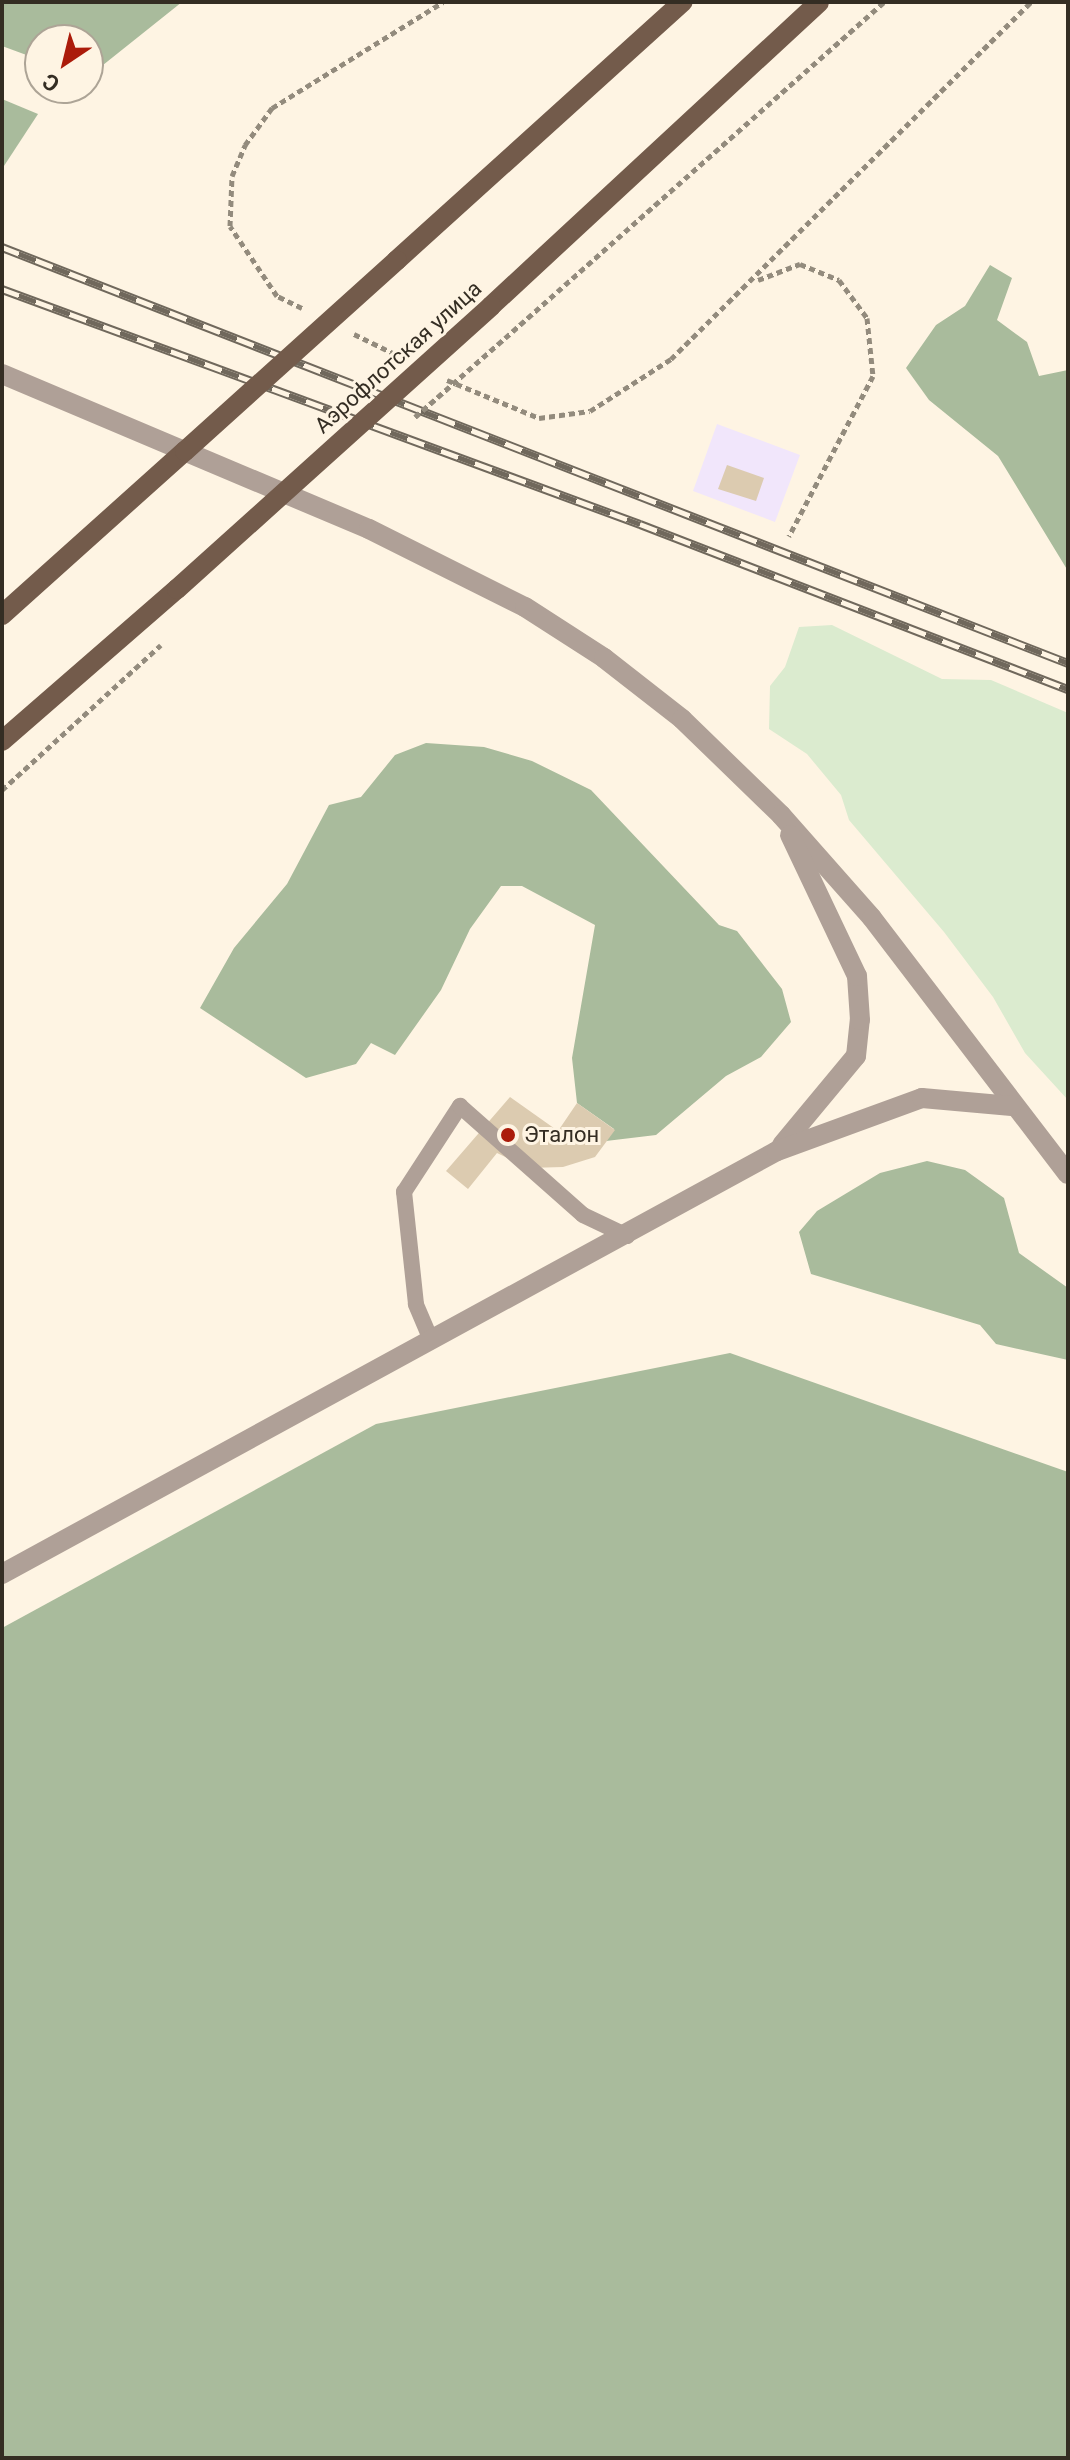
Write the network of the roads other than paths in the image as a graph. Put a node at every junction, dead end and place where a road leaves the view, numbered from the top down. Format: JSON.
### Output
{"nodes":[{"id":1,"x":683,"y":2,"type":"edge"},
{"id":2,"x":819,"y":2,"type":"edge"},
{"id":3,"x":2,"y":374,"type":"edge"},
{"id":4,"x":185,"y":451,"type":"junction"},
{"id":5,"x":2,"y":615,"type":"edge"},
{"id":6,"x":2,"y":741,"type":"edge"},
{"id":7,"x":781,"y":815,"type":"junction"},
{"id":8,"x":1012,"y":1106,"type":"junction"},
{"id":9,"x":777,"y":1151,"type":"junction"},
{"id":10,"x":1068,"y":1174,"type":"edge"},
{"id":11,"x":627,"y":1236,"type":"junction"},
{"id":12,"x":431,"y":1340,"type":"junction"},
{"id":13,"x":11,"y":1565,"type":"edge"},
{"id":14,"x":2,"y":1574,"type":"edge"}],
"edges":[{"from":1,"to":4,"type":"main road","bridge":true},
{"from":2,"to":6,"type":"main road","name":"Аэрофлотская улица","bridge":true},
{"from":3,"to":4,"type":"street"},
{"from":4,"to":5,"type":"main road"},
{"from":4,"to":7,"type":"street"},
{"from":7,"to":8,"type":"street"},
{"from":7,"to":9,"type":"street"},
{"from":8,"to":9,"type":"street"},
{"from":8,"to":10,"type":"street"},
{"from":9,"to":11,"type":"street"},
{"from":11,"to":12,"type":"street"},
{"from":11,"to":12,"type":"lane"},
{"from":12,"to":13,"type":"street"},
{"from":13,"to":14,"type":"street"}]}
